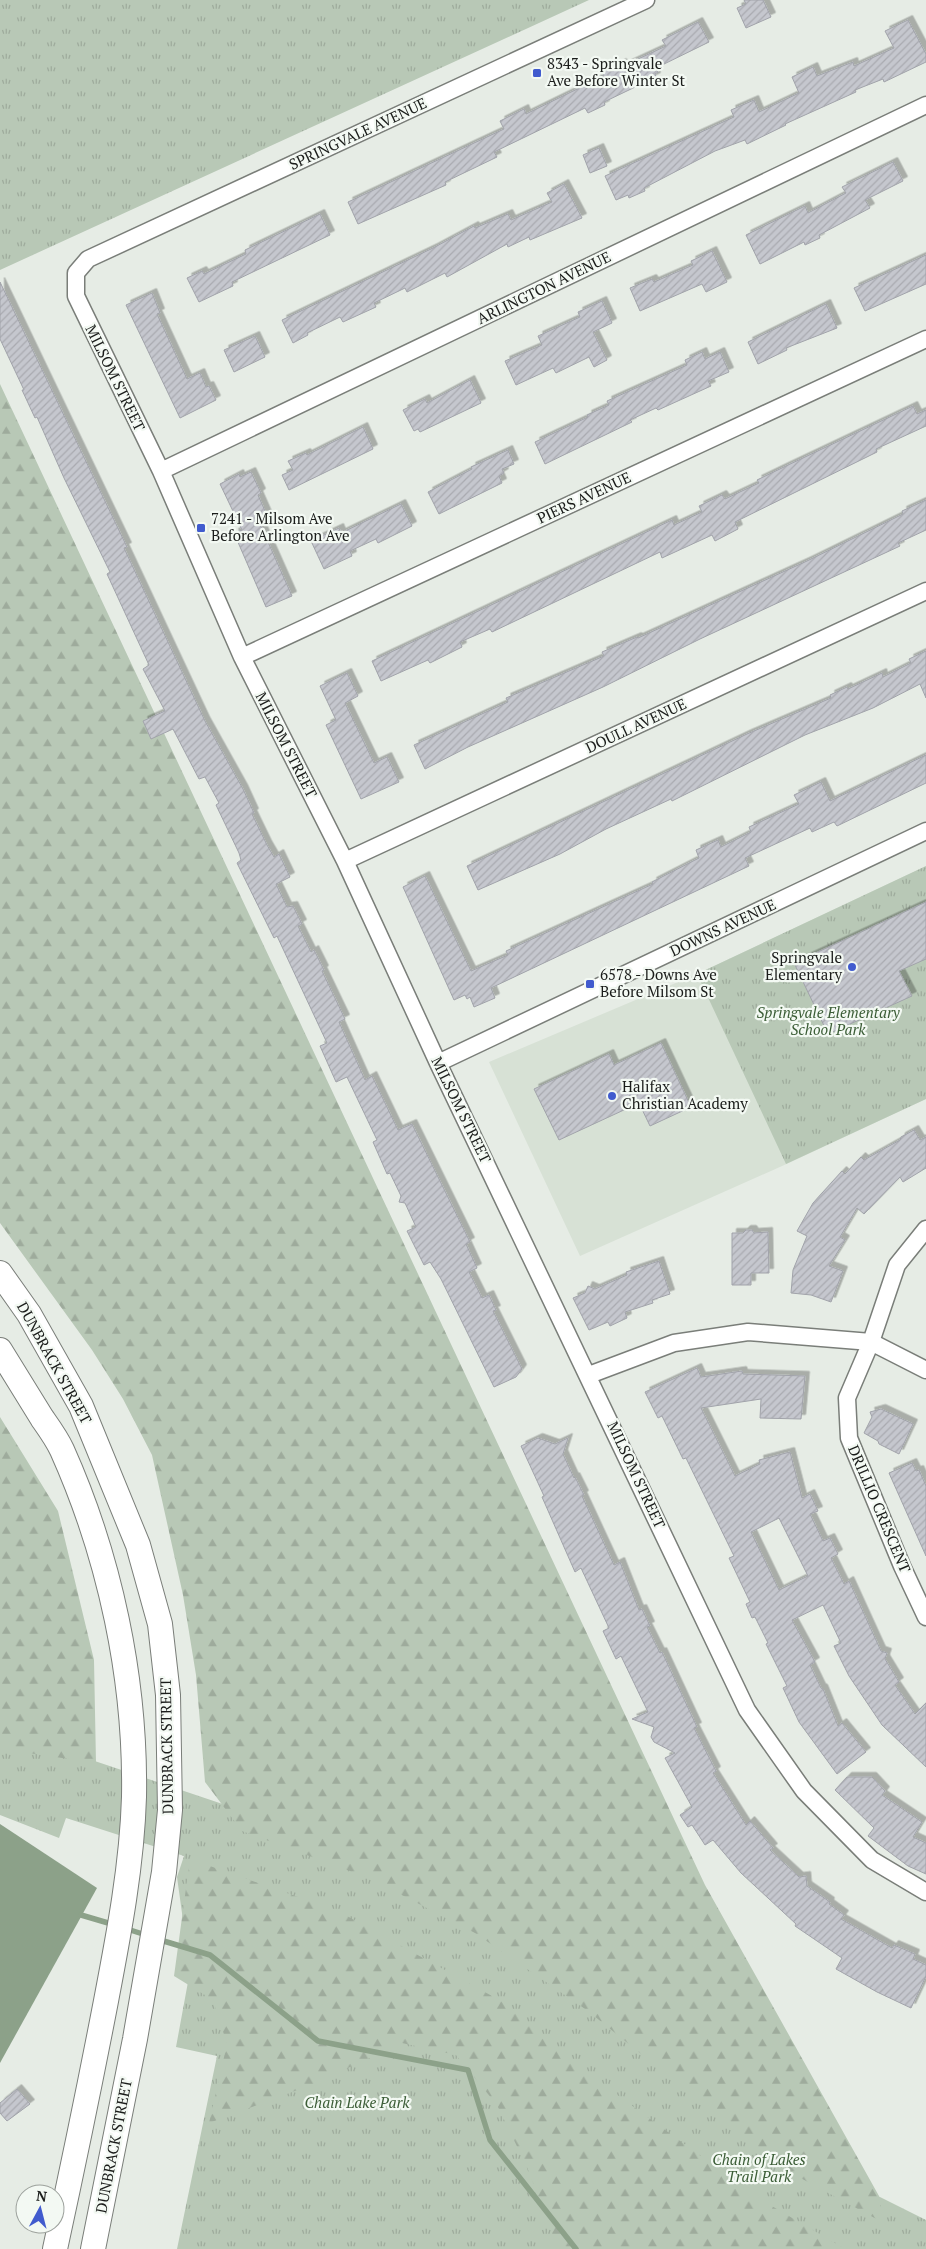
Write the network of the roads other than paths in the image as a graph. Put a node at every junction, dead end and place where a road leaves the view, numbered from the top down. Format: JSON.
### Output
{"nodes":[{"id":1,"x":646,"y":0,"type":"edge"},
{"id":2,"x":926,"y":104,"type":"edge"},
{"id":3,"x":76,"y":273,"type":"joint"},
{"id":4,"x":926,"y":339,"type":"edge"},
{"id":5,"x":161,"y":471,"type":"junction"},
{"id":6,"x":926,"y":591,"type":"edge"},
{"id":7,"x":242,"y":657,"type":"junction"},
{"id":8,"x":926,"y":831,"type":"edge"},
{"id":9,"x":345,"y":861,"type":"junction"},
{"id":10,"x":438,"y":1063,"type":"junction"},
{"id":11,"x":926,"y":1229,"type":"edge"},
{"id":12,"x":0,"y":1273,"type":"edge"},
{"id":13,"x":871,"y":1342,"type":"junction"},
{"id":14,"x":0,"y":1350,"type":"edge"},
{"id":15,"x":926,"y":1370,"type":"edge"},
{"id":16,"x":589,"y":1375,"type":"junction"},
{"id":17,"x":926,"y":1617,"type":"edge"},
{"id":18,"x":926,"y":1892,"type":"edge"},
{"id":19,"x":55,"y":2249,"type":"edge"},
{"id":20,"x":93,"y":2249,"type":"edge"}],
"edges":[{"from":1,"to":3,"type":"street","name":"SPRINGVALE AVENUE"},
{"from":2,"to":5,"type":"street","name":"ARLINGTON AVENUE"},
{"from":3,"to":5,"type":"street","name":"MILSOM STREET"},
{"from":4,"to":7,"type":"street","name":"PIERS AVENUE"},
{"from":5,"to":7,"type":"street","name":"MILSOM STREET"},
{"from":6,"to":9,"type":"street","name":"DOULL AVENUE"},
{"from":7,"to":9,"type":"street","name":"MILSOM STREET"},
{"from":8,"to":10,"type":"street","name":"DOWNS AVENUE"},
{"from":9,"to":10,"type":"street","name":"MILSOM STREET"},
{"from":10,"to":16,"type":"street","name":"MILSOM STREET"},
{"from":11,"to":13,"type":"street","name":"DRILLIO CRESCENT"},
{"from":12,"to":20,"type":"main road","name":"DUNBRACK STREET"},
{"from":13,"to":15,"type":"street"},
{"from":13,"to":16,"type":"street"},
{"from":13,"to":17,"type":"street","name":"DRILLIO CRESCENT"},
{"from":14,"to":19,"type":"main road"},
{"from":16,"to":18,"type":"street","name":"MILSOM STREET"}]}
